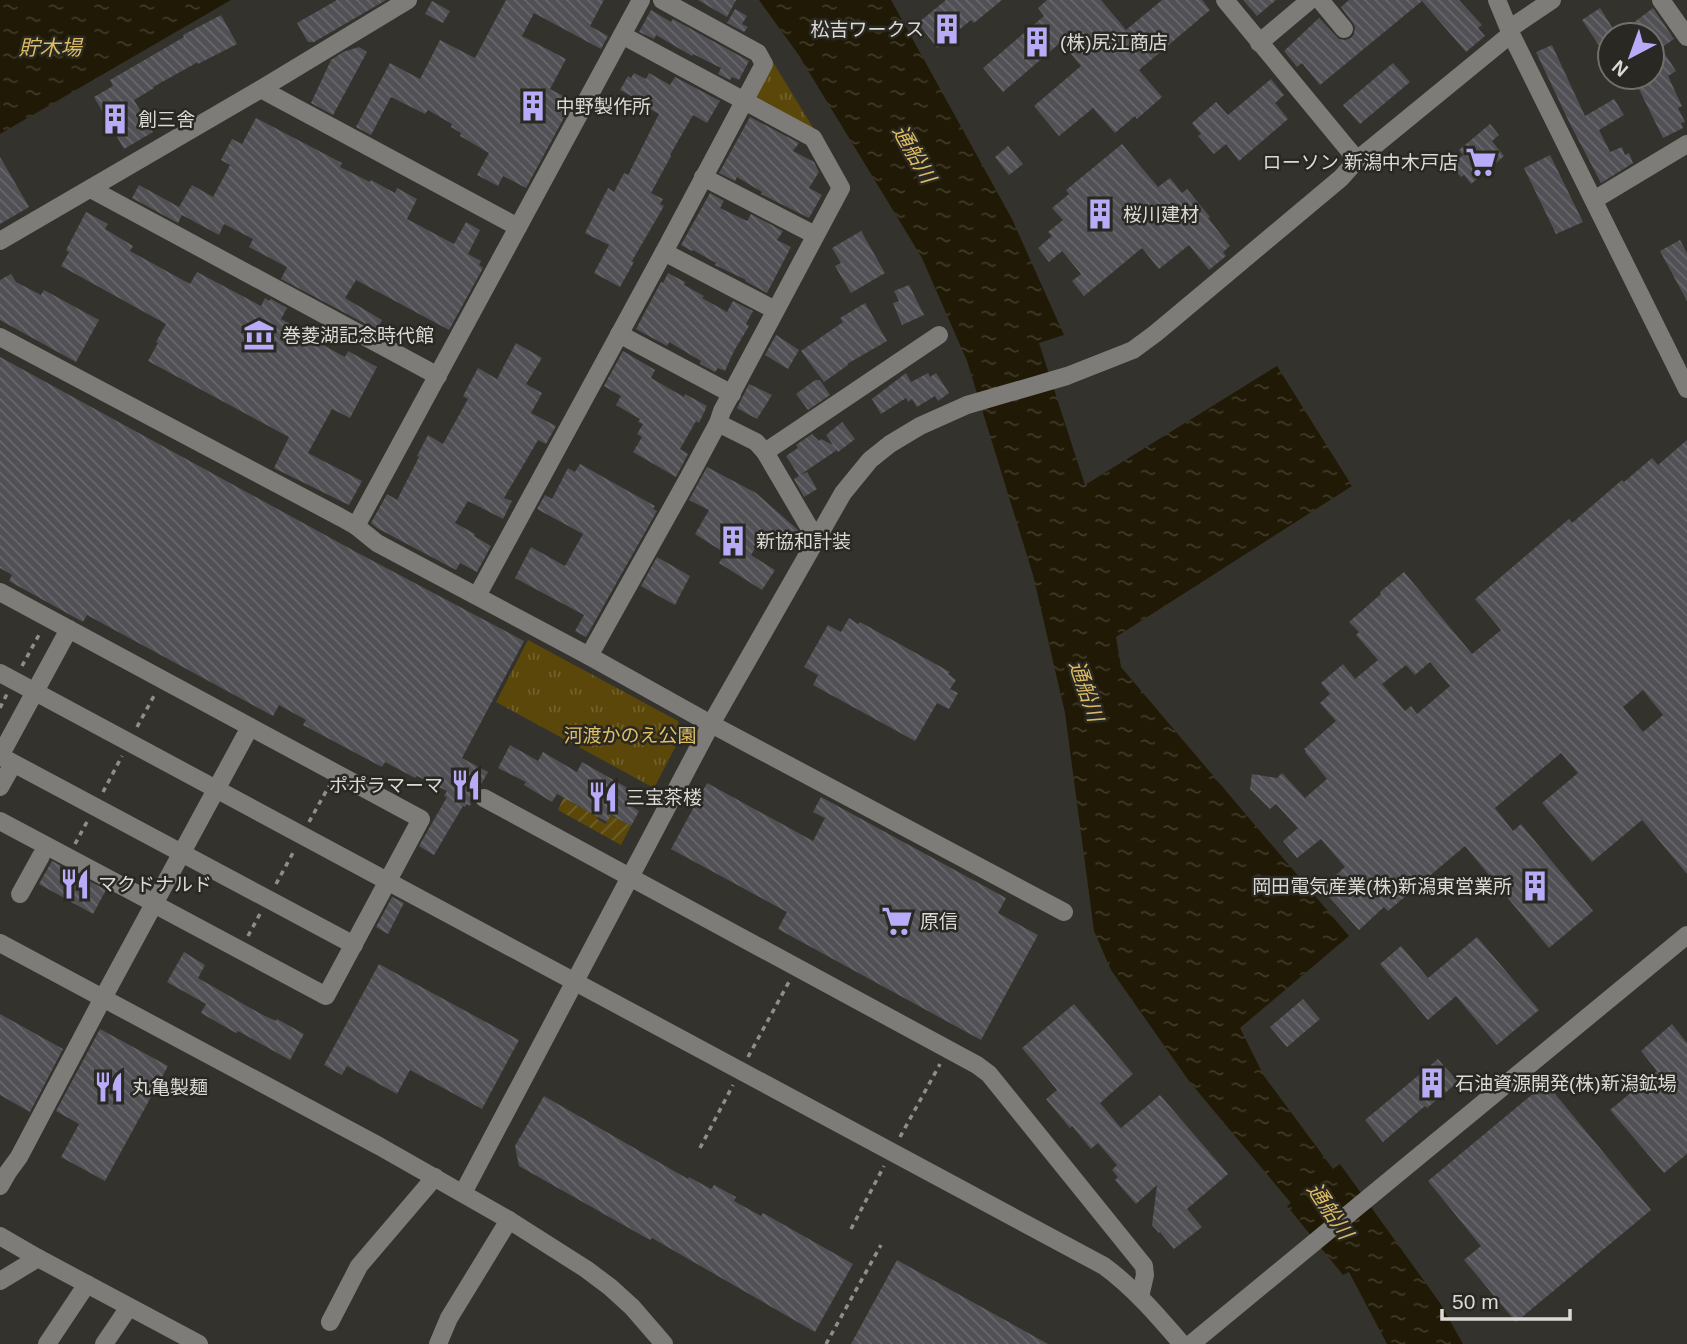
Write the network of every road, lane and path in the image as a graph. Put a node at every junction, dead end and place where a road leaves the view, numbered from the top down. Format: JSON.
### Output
{"nodes":[{"id":1,"x":408,"y":0,"type":"edge"},
{"id":2,"x":641,"y":0,"type":"edge"},
{"id":3,"x":663,"y":0,"type":"edge"},
{"id":4,"x":1225,"y":0,"type":"edge"},
{"id":5,"x":1310,"y":0,"type":"edge"},
{"id":6,"x":1320,"y":0,"type":"edge"},
{"id":7,"x":1497,"y":0,"type":"edge"},
{"id":8,"x":1552,"y":0,"type":"edge"},
{"id":9,"x":1661,"y":0,"type":"edge"},
{"id":10,"x":1344,"y":29,"type":"dead end"},
{"id":11,"x":1510,"y":32,"type":"junction"},
{"id":12,"x":622,"y":35,"type":"junction"},
{"id":13,"x":1687,"y":37,"type":"edge"},
{"id":14,"x":1259,"y":43,"type":"junction"},
{"id":15,"x":261,"y":89,"type":"junction"},
{"id":16,"x":744,"y":100,"type":"junction"},
{"id":17,"x":1687,"y":144,"type":"edge"},
{"id":18,"x":1357,"y":160,"type":"junction"},
{"id":19,"x":704,"y":177,"type":"junction"},
{"id":20,"x":91,"y":189,"type":"junction"},
{"id":21,"x":1594,"y":201,"type":"junction"},
{"id":22,"x":518,"y":227,"type":"junction"},
{"id":23,"x":815,"y":235,"type":"junction"},
{"id":24,"x":0,"y":240,"type":"edge"},
{"id":25,"x":664,"y":252,"type":"junction"},
{"id":26,"x":775,"y":310,"type":"junction"},
{"id":27,"x":619,"y":334,"type":"junction"},
{"id":28,"x":939,"y":335,"type":"dead end"},
{"id":29,"x":0,"y":337,"type":"edge"},
{"id":30,"x":438,"y":376,"type":"junction"},
{"id":31,"x":1687,"y":389,"type":"edge"},
{"id":32,"x":732,"y":394,"type":"junction"},
{"id":33,"x":718,"y":423,"type":"junction"},
{"id":34,"x":765,"y":452,"type":"junction"},
{"id":35,"x":356,"y":526,"type":"junction"},
{"id":36,"x":816,"y":539,"type":"junction"},
{"id":37,"x":0,"y":592,"type":"edge"},
{"id":38,"x":477,"y":596,"type":"junction"},
{"id":39,"x":48,"y":618,"type":"junction"},
{"id":40,"x":69,"y":629,"type":"junction"},
{"id":41,"x":589,"y":656,"type":"junction"},
{"id":42,"x":7,"y":677,"type":"edge"},
{"id":43,"x":162,"y":680,"type":"junction"},
{"id":44,"x":35,"y":691,"type":"junction"},
{"id":45,"x":0,"y":708,"type":"edge"},
{"id":46,"x":711,"y":724,"type":"junction"},
{"id":47,"x":250,"y":727,"type":"junction"},
{"id":48,"x":130,"y":742,"type":"junction"},
{"id":49,"x":4,"y":759,"type":"edge"},
{"id":50,"x":336,"y":773,"type":"junction"},
{"id":51,"x":0,"y":787,"type":"edge"},
{"id":52,"x":216,"y":789,"type":"junction"},
{"id":53,"x":484,"y":798,"type":"dead end"},
{"id":54,"x":95,"y":807,"type":"junction"},
{"id":55,"x":0,"y":821,"type":"edge"},
{"id":56,"x":0,"y":834,"type":"edge"},
{"id":57,"x":302,"y":836,"type":"junction"},
{"id":58,"x":38,"y":848,"type":"junction"},
{"id":59,"x":71,"y":852,"type":"dead end"},
{"id":60,"x":181,"y":853,"type":"junction"},
{"id":61,"x":630,"y":877,"type":"junction"},
{"id":62,"x":387,"y":881,"type":"junction"},
{"id":63,"x":20,"y":894,"type":"dead end"},
{"id":64,"x":268,"y":899,"type":"junction"},
{"id":65,"x":154,"y":904,"type":"junction"},
{"id":66,"x":1065,"y":912,"type":"dead end"},
{"id":67,"x":1687,"y":935,"type":"edge"},
{"id":68,"x":0,"y":943,"type":"edge"},
{"id":69,"x":354,"y":945,"type":"junction"},
{"id":70,"x":240,"y":951,"type":"junction"},
{"id":71,"x":574,"y":982,"type":"junction"},
{"id":72,"x":103,"y":998,"type":"junction"},
{"id":73,"x":435,"y":1177,"type":"junction"},
{"id":74,"x":0,"y":1186,"type":"edge"},
{"id":75,"x":463,"y":1193,"type":"junction"},
{"id":76,"x":509,"y":1220,"type":"junction"},
{"id":77,"x":0,"y":1236,"type":"edge"},
{"id":78,"x":881,"y":1245,"type":"dead end"},
{"id":79,"x":38,"y":1258,"type":"junction"},
{"id":80,"x":0,"y":1281,"type":"edge"},
{"id":81,"x":87,"y":1284,"type":"junction"},
{"id":82,"x":1140,"y":1297,"type":"junction"},
{"id":83,"x":129,"y":1307,"type":"junction"},
{"id":84,"x":330,"y":1322,"type":"dead end"},
{"id":85,"x":47,"y":1344,"type":"edge"},
{"id":86,"x":104,"y":1344,"type":"edge"},
{"id":87,"x":199,"y":1344,"type":"edge"},
{"id":88,"x":438,"y":1344,"type":"edge"},
{"id":89,"x":664,"y":1344,"type":"edge"},
{"id":90,"x":826,"y":1344,"type":"edge"},
{"id":91,"x":1182,"y":1344,"type":"edge"},
{"id":92,"x":1191,"y":1344,"type":"edge"}],
"edges":[{"from":1,"to":15,"type":"street"},
{"from":2,"to":12,"type":"street"},
{"from":3,"to":16,"type":"street"},
{"from":4,"to":14,"type":"street"},
{"from":5,"to":14,"type":"street"},
{"from":6,"to":10,"type":"street"},
{"from":7,"to":11,"type":"street"},
{"from":8,"to":11,"type":"street"},
{"from":9,"to":13,"type":"street"},
{"from":11,"to":18,"type":"street"},
{"from":11,"to":21,"type":"street"},
{"from":12,"to":16,"type":"street"},
{"from":12,"to":22,"type":"street"},
{"from":14,"to":18,"type":"street"},
{"from":15,"to":20,"type":"street"},
{"from":15,"to":22,"type":"street"},
{"from":16,"to":19,"type":"street"},
{"from":16,"to":23,"type":"street"},
{"from":17,"to":21,"type":"street"},
{"from":18,"to":36,"type":"street"},
{"from":19,"to":23,"type":"street"},
{"from":19,"to":25,"type":"street"},
{"from":20,"to":24,"type":"street"},
{"from":20,"to":30,"type":"street"},
{"from":21,"to":31,"type":"street"},
{"from":22,"to":30,"type":"street"},
{"from":23,"to":26,"type":"street"},
{"from":25,"to":26,"type":"street"},
{"from":25,"to":27,"type":"street"},
{"from":26,"to":32,"type":"street"},
{"from":27,"to":32,"type":"street"},
{"from":27,"to":38,"type":"street"},
{"from":28,"to":34,"type":"street"},
{"from":29,"to":35,"type":"street"},
{"from":30,"to":35,"type":"street"},
{"from":32,"to":33,"type":"street"},
{"from":33,"to":34,"type":"street"},
{"from":33,"to":41,"type":"street"},
{"from":34,"to":36,"type":"street"},
{"from":35,"to":38,"type":"street"},
{"from":36,"to":46,"type":"street"},
{"from":37,"to":39,"type":"street"},
{"from":38,"to":41,"type":"street"},
{"from":39,"to":40,"type":"street"},
{"from":39,"to":42,"type":"path"},
{"from":40,"to":43,"type":"street"},
{"from":40,"to":44,"type":"street"},
{"from":41,"to":46,"type":"street"},
{"from":42,"to":44,"type":"street"},
{"from":42,"to":45,"type":"path"},
{"from":43,"to":47,"type":"street"},
{"from":43,"to":48,"type":"path"},
{"from":44,"to":48,"type":"street"},
{"from":44,"to":49,"type":"street"},
{"from":46,"to":61,"type":"street"},
{"from":46,"to":66,"type":"street"},
{"from":47,"to":50,"type":"street"},
{"from":47,"to":52,"type":"street"},
{"from":48,"to":52,"type":"street"},
{"from":48,"to":54,"type":"path"},
{"from":49,"to":51,"type":"street"},
{"from":49,"to":54,"type":"street"},
{"from":50,"to":57,"type":"path"},
{"from":50,"to":62,"type":"street"},
{"from":52,"to":57,"type":"street"},
{"from":52,"to":60,"type":"street"},
{"from":53,"to":61,"type":"street"},
{"from":54,"to":59,"type":"path"},
{"from":54,"to":60,"type":"street"},
{"from":55,"to":58,"type":"street"},
{"from":56,"to":58,"type":"street"},
{"from":57,"to":62,"type":"street"},
{"from":57,"to":64,"type":"path"},
{"from":58,"to":63,"type":"street"},
{"from":58,"to":65,"type":"street"},
{"from":60,"to":64,"type":"street"},
{"from":60,"to":65,"type":"street"},
{"from":61,"to":71,"type":"street"},
{"from":61,"to":82,"type":"street"},
{"from":62,"to":69,"type":"street"},
{"from":62,"to":71,"type":"street"},
{"from":64,"to":69,"type":"street"},
{"from":64,"to":70,"type":"path"},
{"from":65,"to":70,"type":"street"},
{"from":65,"to":72,"type":"street"},
{"from":67,"to":92,"type":"street"},
{"from":68,"to":72,"type":"street"},
{"from":69,"to":70,"type":"street"},
{"from":71,"to":75,"type":"street"},
{"from":71,"to":82,"type":"street"},
{"from":72,"to":73,"type":"street"},
{"from":72,"to":74,"type":"street"},
{"from":73,"to":75,"type":"street"},
{"from":73,"to":84,"type":"street"},
{"from":75,"to":76,"type":"street"},
{"from":76,"to":88,"type":"street"},
{"from":76,"to":89,"type":"street"},
{"from":77,"to":79,"type":"street"},
{"from":78,"to":90,"type":"path"},
{"from":79,"to":80,"type":"street"},
{"from":79,"to":81,"type":"street"},
{"from":81,"to":83,"type":"street"},
{"from":81,"to":85,"type":"street"},
{"from":82,"to":91,"type":"street"},
{"from":83,"to":86,"type":"street"},
{"from":83,"to":87,"type":"street"}]}
